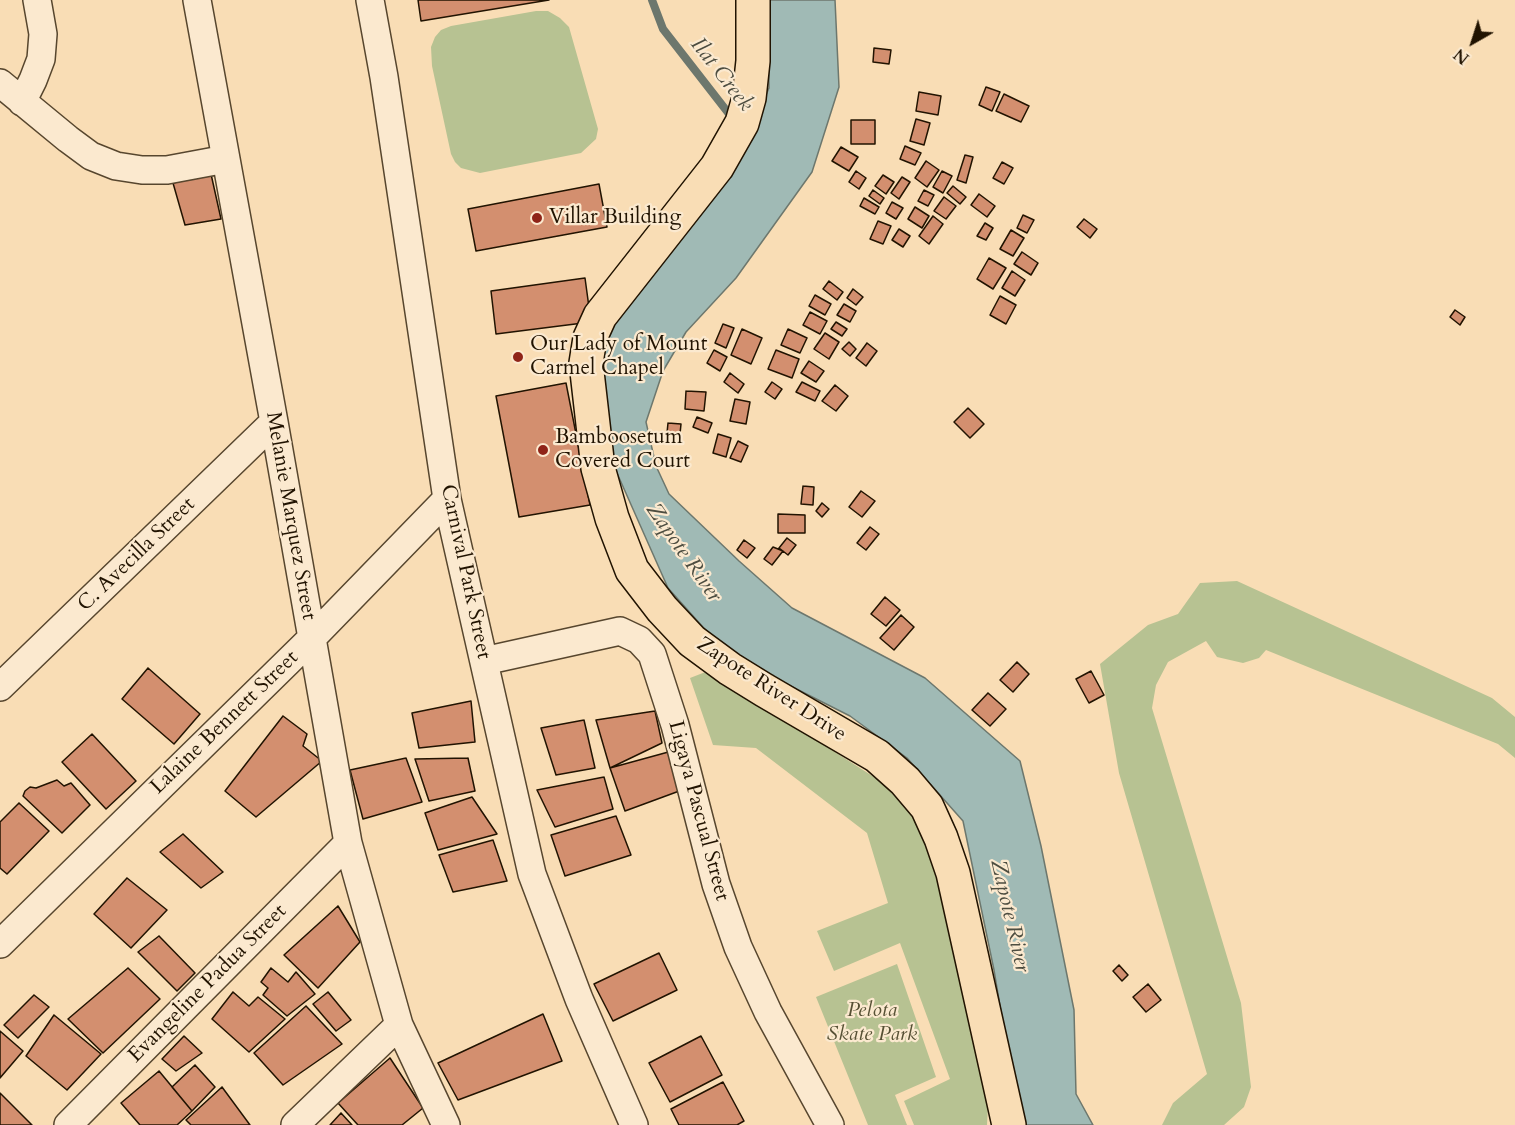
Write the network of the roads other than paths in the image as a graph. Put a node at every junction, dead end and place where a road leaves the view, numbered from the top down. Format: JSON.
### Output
{"nodes":[{"id":1,"x":37,"y":0,"type":"edge"},
{"id":2,"x":196,"y":0,"type":"edge"},
{"id":3,"x":370,"y":0,"type":"edge"},
{"id":4,"x":753,"y":0,"type":"edge"},
{"id":5,"x":0,"y":83,"type":"edge"},
{"id":6,"x":22,"y":102,"type":"junction"},
{"id":7,"x":226,"y":159,"type":"junction"},
{"id":8,"x":274,"y":422,"type":"junction"},
{"id":9,"x":447,"y":499,"type":"junction"},
{"id":10,"x":311,"y":639,"type":"junction"},
{"id":11,"x":484,"y":661,"type":"junction"},
{"id":12,"x":0,"y":687,"type":"edge"},
{"id":13,"x":348,"y":843,"type":"junction"},
{"id":14,"x":0,"y":944,"type":"edge"},
{"id":15,"x":399,"y":1025,"type":"junction"},
{"id":16,"x":68,"y":1125,"type":"edge"},
{"id":17,"x":295,"y":1125,"type":"edge"},
{"id":18,"x":446,"y":1125,"type":"edge"},
{"id":19,"x":634,"y":1125,"type":"edge"},
{"id":20,"x":830,"y":1125,"type":"edge"},
{"id":21,"x":1009,"y":1125,"type":"edge"}],
"edges":[{"from":1,"to":6,"type":"street"},
{"from":2,"to":7,"type":"street","name":"Melanie Marquez Street"},
{"from":3,"to":9,"type":"street","name":"Carnival Park Street"},
{"from":4,"to":21,"type":"main road","name":"Zapote River Drive"},
{"from":5,"to":6,"type":"street"},
{"from":6,"to":7,"type":"street"},
{"from":7,"to":8,"type":"street","name":"Melanie Marquez Street"},
{"from":8,"to":10,"type":"street","name":"Melanie Marquez Street"},
{"from":8,"to":12,"type":"street","name":"C. Avecilla Street"},
{"from":9,"to":10,"type":"street","name":"Lalaine Bennett Street"},
{"from":9,"to":11,"type":"street","name":"Carnival Park Street"},
{"from":10,"to":13,"type":"street","name":"Melanie Marquez Street"},
{"from":10,"to":14,"type":"street","name":"Lalaine Bennett Street"},
{"from":11,"to":19,"type":"street","name":"Carnival Park Street"},
{"from":11,"to":20,"type":"street","name":"Ligaya Pascual Street"},
{"from":13,"to":15,"type":"street","name":"Melanie Marquez Street"},
{"from":13,"to":16,"type":"street","name":"Evangeline Padua Street"},
{"from":15,"to":17,"type":"street"},
{"from":15,"to":18,"type":"street","name":"Melanie Marquez Street"}]}
